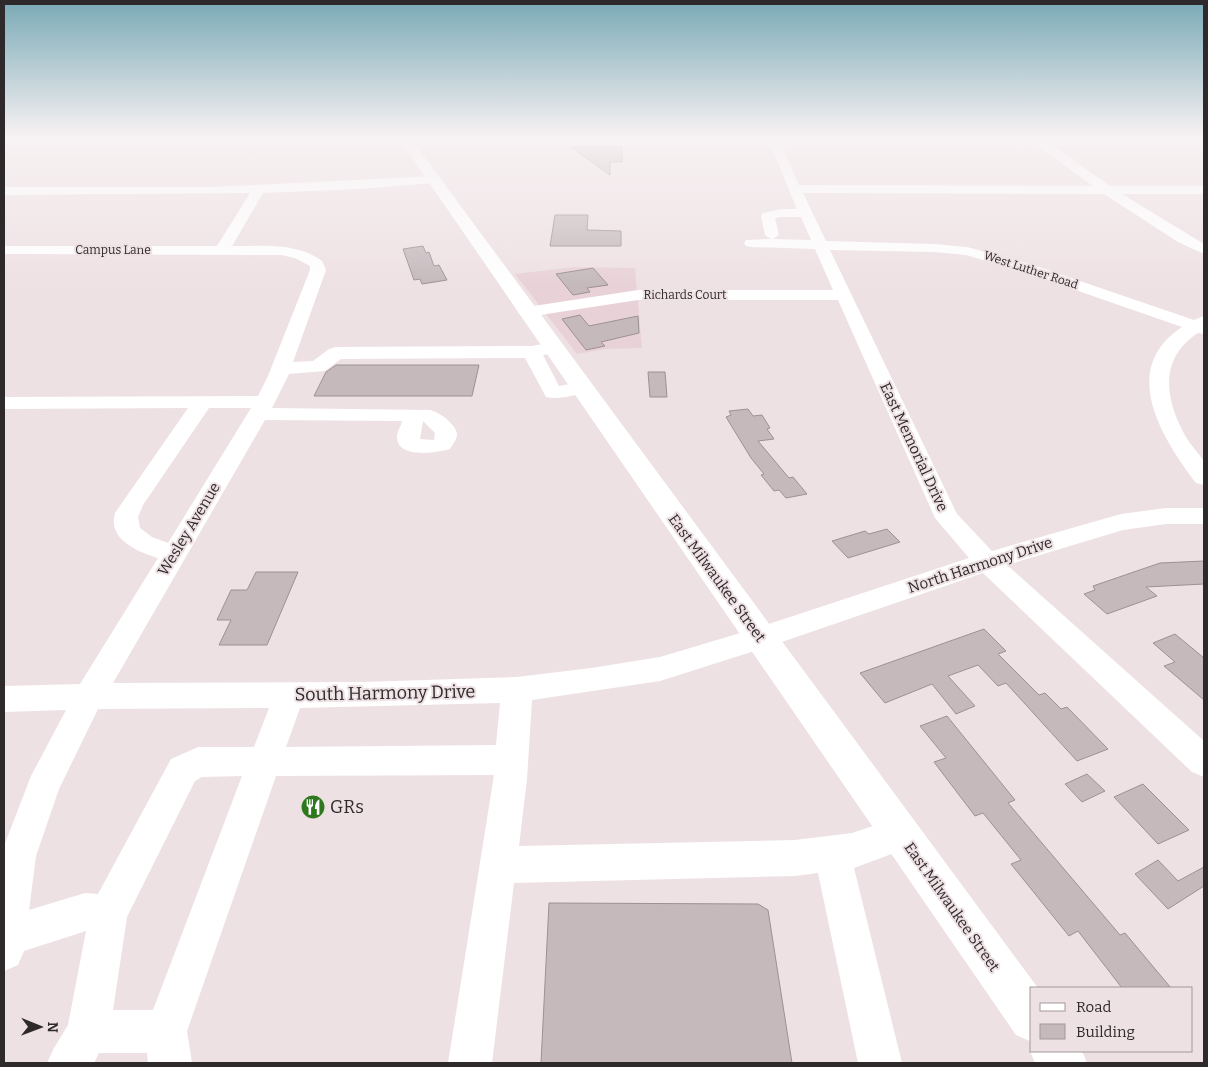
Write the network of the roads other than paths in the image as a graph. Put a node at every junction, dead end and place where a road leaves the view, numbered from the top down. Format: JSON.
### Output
{"nodes":[{"id":1,"x":338,"y":186,"type":"edge"},
{"id":2,"x":438,"y":186,"type":"edge"},
{"id":3,"x":793,"y":186,"type":"edge"},
{"id":4,"x":1101,"y":186,"type":"edge"},
{"id":5,"x":259,"y":189,"type":"junction"},
{"id":6,"x":795,"y":189,"type":"junction"},
{"id":7,"x":1107,"y":190,"type":"junction"},
{"id":8,"x":1204,"y":190,"type":"edge"},
{"id":9,"x":4,"y":191,"type":"edge"},
{"id":10,"x":807,"y":213,"type":"junction"},
{"id":11,"x":772,"y":235,"type":"dead end"},
{"id":12,"x":750,"y":243,"type":"dead end"},
{"id":13,"x":821,"y":245,"type":"junction"},
{"id":14,"x":4,"y":250,"type":"edge"},
{"id":15,"x":222,"y":250,"type":"junction"},
{"id":16,"x":1204,"y":250,"type":"edge"},
{"id":17,"x":843,"y":295,"type":"junction"},
{"id":18,"x":527,"y":312,"type":"junction"},
{"id":19,"x":1201,"y":325,"type":"edge"},
{"id":20,"x":553,"y":348,"type":"junction"},
{"id":21,"x":532,"y":352,"type":"junction"},
{"id":22,"x":282,"y":368,"type":"junction"},
{"id":23,"x":581,"y":388,"type":"junction"},
{"id":24,"x":202,"y":402,"type":"junction"},
{"id":25,"x":4,"y":403,"type":"edge"},
{"id":26,"x":261,"y":408,"type":"junction"},
{"id":27,"x":414,"y":415,"type":"dead end"},
{"id":28,"x":1204,"y":478,"type":"edge"},
{"id":29,"x":1204,"y":516,"type":"edge"},
{"id":30,"x":174,"y":554,"type":"junction"},
{"id":31,"x":987,"y":562,"type":"junction"},
{"id":32,"x":760,"y":638,"type":"junction"},
{"id":33,"x":517,"y":690,"type":"junction"},
{"id":34,"x":289,"y":695,"type":"junction"},
{"id":35,"x":90,"y":696,"type":"junction"},
{"id":36,"x":4,"y":699,"type":"edge"},
{"id":37,"x":512,"y":760,"type":"junction"},
{"id":38,"x":1204,"y":762,"type":"edge"},
{"id":39,"x":264,"y":763,"type":"junction"},
{"id":40,"x":900,"y":834,"type":"junction"},
{"id":41,"x":832,"y":853,"type":"junction"},
{"id":42,"x":498,"y":865,"type":"junction"},
{"id":43,"x":108,"y":914,"type":"junction"},
{"id":44,"x":5,"y":944,"type":"edge"},
{"id":45,"x":1030,"y":1016,"type":"edge"},
{"id":46,"x":168,"y":1047,"type":"edge"},
{"id":47,"x":78,"y":1048,"type":"edge"},
{"id":48,"x":1055,"y":1052,"type":"edge"},
{"id":49,"x":470,"y":1063,"type":"edge"},
{"id":50,"x":880,"y":1063,"type":"edge"},
{"id":51,"x":1063,"y":1063,"type":"edge"}],
"edges":[{"from":1,"to":5,"type":"street"},
{"from":2,"to":18,"type":"main road","name":"East Milwaukee Street"},
{"from":3,"to":6,"type":"street","name":"East Memorial Drive"},
{"from":4,"to":7,"type":"street"},
{"from":5,"to":9,"type":"street"},
{"from":5,"to":15,"type":"street"},
{"from":6,"to":7,"type":"street"},
{"from":6,"to":10,"type":"street","name":"East Memorial Drive"},
{"from":7,"to":8,"type":"street"},
{"from":7,"to":16,"type":"street"},
{"from":10,"to":11,"type":"street"},
{"from":10,"to":13,"type":"street","name":"East Memorial Drive"},
{"from":12,"to":13,"type":"street","name":"West Luther Road"},
{"from":13,"to":17,"type":"street","name":"East Memorial Drive"},
{"from":13,"to":19,"type":"street","name":"West Luther Road"},
{"from":14,"to":15,"type":"street","name":"Campus Lane"},
{"from":15,"to":22,"type":"street","name":"Wesley Avenue"},
{"from":17,"to":18,"type":"street","name":"Richards Court"},
{"from":17,"to":31,"type":"street","name":"East Memorial Drive"},
{"from":18,"to":20,"type":"main road","name":"East Milwaukee Street"},
{"from":19,"to":28,"type":"street"},
{"from":20,"to":21,"type":"street"},
{"from":20,"to":23,"type":"main road","name":"East Milwaukee Street"},
{"from":21,"to":22,"type":"street"},
{"from":21,"to":23,"type":"street"},
{"from":22,"to":26,"type":"street","name":"Wesley Avenue"},
{"from":23,"to":32,"type":"main road","name":"East Milwaukee Street"},
{"from":24,"to":25,"type":"street"},
{"from":24,"to":26,"type":"street"},
{"from":24,"to":30,"type":"street"},
{"from":26,"to":27,"type":"street"},
{"from":26,"to":30,"type":"street","name":"Wesley Avenue"},
{"from":29,"to":31,"type":"street","name":"North Harmony Drive"},
{"from":30,"to":35,"type":"street","name":"Wesley Avenue"},
{"from":31,"to":32,"type":"street","name":"North Harmony Drive"},
{"from":31,"to":38,"type":"street","name":"East Memorial Drive"},
{"from":32,"to":33,"type":"street","name":"South Harmony Drive"},
{"from":32,"to":40,"type":"main road","name":"East Milwaukee Street"},
{"from":33,"to":34,"type":"street","name":"South Harmony Drive"},
{"from":33,"to":37,"type":"street"},
{"from":34,"to":35,"type":"street","name":"South Harmony Drive"},
{"from":34,"to":39,"type":"street"},
{"from":35,"to":36,"type":"street","name":"South Harmony Drive"},
{"from":35,"to":44,"type":"street","name":"Wesley Avenue"},
{"from":37,"to":39,"type":"street"},
{"from":37,"to":42,"type":"street"},
{"from":39,"to":43,"type":"street"},
{"from":39,"to":46,"type":"street"},
{"from":40,"to":41,"type":"street"},
{"from":40,"to":45,"type":"main road","name":"East Milwaukee Street"},
{"from":41,"to":42,"type":"street"},
{"from":41,"to":50,"type":"street"},
{"from":42,"to":49,"type":"street"},
{"from":43,"to":44,"type":"street"},
{"from":43,"to":47,"type":"street"},
{"from":46,"to":47,"type":"street"},
{"from":48,"to":51,"type":"main road"}]}
